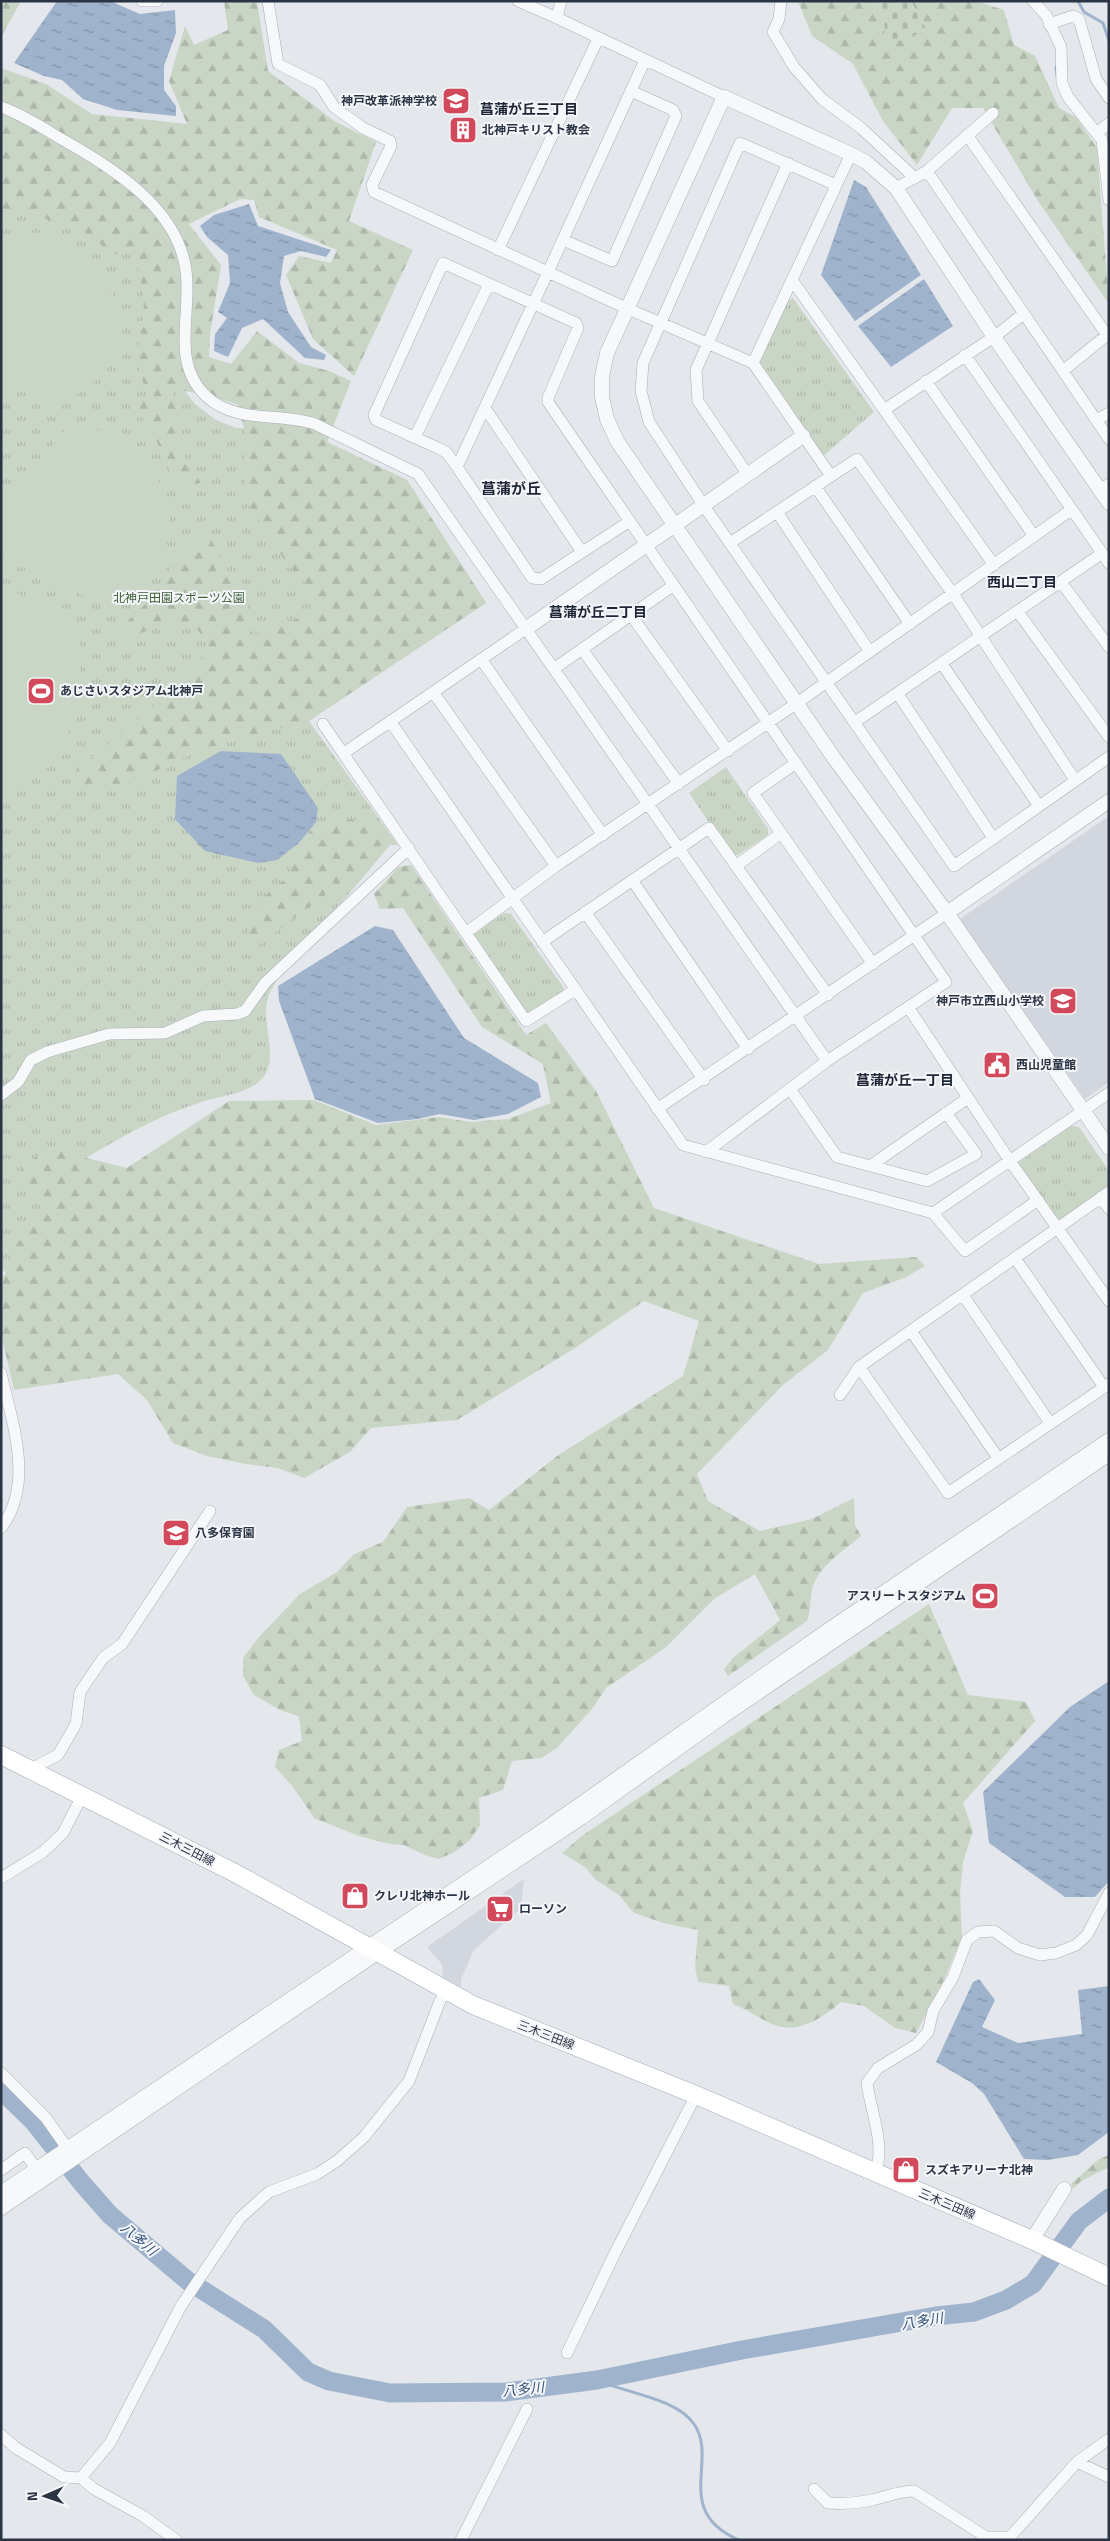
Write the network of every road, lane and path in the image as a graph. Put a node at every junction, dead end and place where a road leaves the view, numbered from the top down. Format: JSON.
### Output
{"nodes":[{"id":1,"x":142,"y":1,"type":"edge"},
{"id":2,"x":157,"y":1,"type":"edge"},
{"id":3,"x":268,"y":1,"type":"edge"},
{"id":4,"x":518,"y":1,"type":"edge"},
{"id":5,"x":561,"y":1,"type":"edge"},
{"id":6,"x":781,"y":1,"type":"edge"},
{"id":7,"x":1033,"y":1,"type":"edge"},
{"id":8,"x":557,"y":18,"type":"junction"},
{"id":9,"x":1049,"y":24,"type":"junction"},
{"id":10,"x":598,"y":39,"type":"junction"},
{"id":11,"x":645,"y":60,"type":"junction"},
{"id":12,"x":631,"y":91,"type":"junction"},
{"id":13,"x":724,"y":97,"type":"junction"},
{"id":14,"x":1109,"y":98,"type":"edge"},
{"id":15,"x":1,"y":107,"type":"edge"},
{"id":16,"x":992,"y":113,"type":"dead end"},
{"id":17,"x":1109,"y":123,"type":"edge"},
{"id":18,"x":1097,"y":133,"type":"junction"},
{"id":19,"x":968,"y":135,"type":"junction"},
{"id":20,"x":851,"y":154,"type":"junction"},
{"id":21,"x":788,"y":163,"type":"junction"},
{"id":22,"x":927,"y":171,"type":"junction"},
{"id":23,"x":915,"y":178,"type":"junction"},
{"id":24,"x":836,"y":186,"type":"junction"},
{"id":25,"x":896,"y":188,"type":"junction"},
{"id":26,"x":1109,"y":200,"type":"edge"},
{"id":27,"x":563,"y":240,"type":"junction"},
{"id":28,"x":498,"y":250,"type":"junction"},
{"id":29,"x":548,"y":272,"type":"junction"},
{"id":30,"x":792,"y":280,"type":"junction"},
{"id":31,"x":489,"y":284,"type":"junction"},
{"id":32,"x":532,"y":304,"type":"junction"},
{"id":33,"x":626,"y":308,"type":"junction"},
{"id":34,"x":1022,"y":314,"type":"junction"},
{"id":35,"x":660,"y":323,"type":"junction"},
{"id":36,"x":994,"y":337,"type":"junction"},
{"id":37,"x":706,"y":343,"type":"junction"},
{"id":38,"x":965,"y":355,"type":"junction"},
{"id":39,"x":753,"y":362,"type":"junction"},
{"id":40,"x":1064,"y":370,"type":"junction"},
{"id":41,"x":926,"y":381,"type":"junction"},
{"id":42,"x":485,"y":408,"type":"junction"},
{"id":43,"x":884,"y":410,"type":"junction"},
{"id":44,"x":1109,"y":412,"type":"edge"},
{"id":45,"x":1096,"y":420,"type":"junction"},
{"id":46,"x":803,"y":436,"type":"junction"},
{"id":47,"x":415,"y":437,"type":"junction"},
{"id":48,"x":1109,"y":439,"type":"edge"},
{"id":49,"x":457,"y":467,"type":"junction"},
{"id":50,"x":748,"y":475,"type":"junction"},
{"id":51,"x":831,"y":476,"type":"junction"},
{"id":52,"x":815,"y":486,"type":"junction"},
{"id":53,"x":1104,"y":487,"type":"edge"},
{"id":54,"x":1109,"y":503,"type":"edge"},
{"id":55,"x":704,"y":506,"type":"junction"},
{"id":56,"x":1071,"y":510,"type":"junction"},
{"id":57,"x":776,"y":512,"type":"junction"},
{"id":58,"x":630,"y":521,"type":"junction"},
{"id":59,"x":675,"y":526,"type":"junction"},
{"id":60,"x":1034,"y":536,"type":"junction"},
{"id":61,"x":730,"y":543,"type":"junction"},
{"id":62,"x":647,"y":546,"type":"junction"},
{"id":63,"x":582,"y":552,"type":"junction"},
{"id":64,"x":1102,"y":554,"type":"junction"},
{"id":65,"x":1109,"y":564,"type":"edge"},
{"id":66,"x":994,"y":565,"type":"junction"},
{"id":67,"x":1061,"y":582,"type":"junction"},
{"id":68,"x":674,"y":585,"type":"junction"},
{"id":69,"x":953,"y":594,"type":"junction"},
{"id":70,"x":1018,"y":612,"type":"junction"},
{"id":71,"x":631,"y":615,"type":"junction"},
{"id":72,"x":910,"y":624,"type":"junction"},
{"id":73,"x":527,"y":628,"type":"junction"},
{"id":74,"x":982,"y":638,"type":"junction"},
{"id":75,"x":1109,"y":647,"type":"edge"},
{"id":76,"x":582,"y":649,"type":"junction"},
{"id":77,"x":870,"y":652,"type":"junction"},
{"id":78,"x":481,"y":659,"type":"junction"},
{"id":79,"x":942,"y":664,"type":"junction"},
{"id":80,"x":555,"y":668,"type":"junction"},
{"id":81,"x":828,"y":682,"type":"junction"},
{"id":82,"x":433,"y":692,"type":"junction"},
{"id":83,"x":898,"y":694,"type":"junction"},
{"id":84,"x":797,"y":703,"type":"junction"},
{"id":85,"x":390,"y":722,"type":"junction"},
{"id":86,"x":855,"y":722,"type":"junction"},
{"id":87,"x":769,"y":723,"type":"junction"},
{"id":88,"x":323,"y":724,"type":"dead end"},
{"id":89,"x":1109,"y":737,"type":"edge"},
{"id":90,"x":728,"y":751,"type":"junction"},
{"id":91,"x":344,"y":753,"type":"junction"},
{"id":92,"x":1109,"y":757,"type":"edge"},
{"id":93,"x":796,"y":763,"type":"junction"},
{"id":94,"x":1075,"y":780,"type":"junction"},
{"id":95,"x":679,"y":784,"type":"junction"},
{"id":96,"x":1109,"y":801,"type":"edge"},
{"id":97,"x":650,"y":804,"type":"junction"},
{"id":98,"x":1039,"y":806,"type":"junction"},
{"id":99,"x":780,"y":834,"type":"junction"},
{"id":100,"x":603,"y":835,"type":"junction"},
{"id":101,"x":993,"y":838,"type":"junction"},
{"id":102,"x":409,"y":848,"type":"junction"},
{"id":103,"x":680,"y":848,"type":"junction"},
{"id":104,"x":556,"y":866,"type":"junction"},
{"id":105,"x":736,"y":866,"type":"junction"},
{"id":106,"x":632,"y":880,"type":"junction"},
{"id":107,"x":513,"y":899,"type":"junction"},
{"id":108,"x":585,"y":912,"type":"junction"},
{"id":109,"x":947,"y":913,"type":"junction"},
{"id":110,"x":466,"y":932,"type":"junction"},
{"id":111,"x":914,"y":935,"type":"junction"},
{"id":112,"x":542,"y":942,"type":"junction"},
{"id":113,"x":872,"y":964,"type":"junction"},
{"id":114,"x":575,"y":990,"type":"junction"},
{"id":115,"x":828,"y":995,"type":"junction"},
{"id":116,"x":908,"y":1007,"type":"junction"},
{"id":117,"x":796,"y":1015,"type":"junction"},
{"id":118,"x":748,"y":1049,"type":"junction"},
{"id":119,"x":827,"y":1061,"type":"junction"},
{"id":120,"x":704,"y":1080,"type":"junction"},
{"id":121,"x":790,"y":1089,"type":"junction"},
{"id":122,"x":1109,"y":1093,"type":"edge"},
{"id":123,"x":1,"y":1095,"type":"edge"},
{"id":124,"x":968,"y":1098,"type":"junction"},
{"id":125,"x":657,"y":1109,"type":"junction"},
{"id":126,"x":1083,"y":1111,"type":"junction"},
{"id":127,"x":946,"y":1113,"type":"junction"},
{"id":128,"x":1109,"y":1148,"type":"edge"},
{"id":129,"x":706,"y":1152,"type":"junction"},
{"id":130,"x":1010,"y":1161,"type":"junction"},
{"id":131,"x":870,"y":1166,"type":"junction"},
{"id":132,"x":1105,"y":1194,"type":"edge"},
{"id":133,"x":1038,"y":1200,"type":"junction"},
{"id":134,"x":1109,"y":1209,"type":"edge"},
{"id":135,"x":933,"y":1213,"type":"junction"},
{"id":136,"x":1058,"y":1227,"type":"junction"},
{"id":137,"x":1015,"y":1258,"type":"junction"},
{"id":138,"x":963,"y":1295,"type":"junction"},
{"id":139,"x":1109,"y":1301,"type":"edge"},
{"id":140,"x":911,"y":1332,"type":"junction"},
{"id":141,"x":858,"y":1367,"type":"junction"},
{"id":142,"x":1,"y":1373,"type":"edge"},
{"id":143,"x":1106,"y":1386,"type":"edge"},
{"id":144,"x":840,"y":1395,"type":"dead end"},
{"id":145,"x":1050,"y":1423,"type":"junction"},
{"id":146,"x":1109,"y":1440,"type":"edge"},
{"id":147,"x":1109,"y":1454,"type":"edge"},
{"id":148,"x":998,"y":1458,"type":"junction"},
{"id":149,"x":210,"y":1510,"type":"dead end"},
{"id":150,"x":1,"y":1528,"type":"edge"},
{"id":151,"x":1,"y":1755,"type":"edge"},
{"id":152,"x":30,"y":1770,"type":"junction"},
{"id":153,"x":82,"y":1796,"type":"junction"},
{"id":154,"x":1,"y":1878,"type":"edge"},
{"id":155,"x":1109,"y":1893,"type":"edge"},
{"id":156,"x":372,"y":1950,"type":"junction"},
{"id":157,"x":446,"y":1991,"type":"junction"},
{"id":158,"x":1,"y":2073,"type":"edge"},
{"id":159,"x":696,"y":2095,"type":"junction"},
{"id":160,"x":67,"y":2148,"type":"junction"},
{"id":161,"x":1,"y":2170,"type":"edge"},
{"id":162,"x":40,"y":2174,"type":"junction"},
{"id":163,"x":875,"y":2174,"type":"junction"},
{"id":164,"x":1064,"y":2189,"type":"dead end"},
{"id":165,"x":1,"y":2193,"type":"edge"},
{"id":166,"x":1,"y":2208,"type":"edge"},
{"id":167,"x":1038,"y":2244,"type":"junction"},
{"id":168,"x":1109,"y":2277,"type":"edge"},
{"id":169,"x":567,"y":2353,"type":"dead end"},
{"id":170,"x":527,"y":2408,"type":"dead end"},
{"id":171,"x":1,"y":2436,"type":"edge"},
{"id":172,"x":1109,"y":2439,"type":"edge"},
{"id":173,"x":1078,"y":2462,"type":"junction"},
{"id":174,"x":1109,"y":2477,"type":"edge"},
{"id":175,"x":81,"y":2478,"type":"junction"},
{"id":176,"x":814,"y":2489,"type":"dead end"},
{"id":177,"x":984,"y":2538,"type":"edge"},
{"id":178,"x":1012,"y":2538,"type":"edge"},
{"id":179,"x":176,"y":2540,"type":"edge"},
{"id":180,"x":461,"y":2540,"type":"edge"}],
"edges":[{"from":1,"to":2,"type":"street"},
{"from":3,"to":28,"type":"street"},
{"from":4,"to":8,"type":"street"},
{"from":5,"to":8,"type":"street"},
{"from":6,"to":23,"type":"street"},
{"from":7,"to":9,"type":"street"},
{"from":8,"to":10,"type":"street"},
{"from":9,"to":14,"type":"street"},
{"from":9,"to":18,"type":"street"},
{"from":10,"to":11,"type":"street"},
{"from":10,"to":28,"type":"street"},
{"from":11,"to":12,"type":"street"},
{"from":11,"to":13,"type":"street"},
{"from":12,"to":27,"type":"street"},
{"from":12,"to":27,"type":"street"},
{"from":13,"to":20,"type":"street"},
{"from":13,"to":33,"type":"street"},
{"from":15,"to":73,"type":"street"},
{"from":16,"to":19,"type":"street"},
{"from":17,"to":18,"type":"street"},
{"from":18,"to":26,"type":"street"},
{"from":19,"to":22,"type":"street"},
{"from":19,"to":40,"type":"street"},
{"from":20,"to":24,"type":"street"},
{"from":20,"to":25,"type":"street"},
{"from":21,"to":24,"type":"street"},
{"from":21,"to":35,"type":"street"},
{"from":21,"to":37,"type":"street"},
{"from":22,"to":23,"type":"street"},
{"from":22,"to":34,"type":"street"},
{"from":23,"to":25,"type":"street"},
{"from":24,"to":30,"type":"street"},
{"from":25,"to":36,"type":"street"},
{"from":27,"to":29,"type":"street"},
{"from":28,"to":29,"type":"street"},
{"from":29,"to":32,"type":"street"},
{"from":29,"to":33,"type":"street"},
{"from":30,"to":39,"type":"street"},
{"from":30,"to":43,"type":"street"},
{"from":31,"to":32,"type":"street"},
{"from":31,"to":47,"type":"street"},
{"from":31,"to":47,"type":"street"},
{"from":32,"to":42,"type":"street"},
{"from":32,"to":58,"type":"street"},
{"from":33,"to":35,"type":"street"},
{"from":33,"to":59,"type":"street"},
{"from":34,"to":36,"type":"street"},
{"from":34,"to":40,"type":"street"},
{"from":35,"to":37,"type":"street"},
{"from":35,"to":55,"type":"street"},
{"from":36,"to":38,"type":"street"},
{"from":36,"to":53,"type":"street"},
{"from":37,"to":39,"type":"street"},
{"from":37,"to":50,"type":"street"},
{"from":38,"to":41,"type":"street"},
{"from":38,"to":56,"type":"street"},
{"from":39,"to":46,"type":"street"},
{"from":40,"to":45,"type":"street"},
{"from":41,"to":43,"type":"street"},
{"from":41,"to":60,"type":"street"},
{"from":42,"to":49,"type":"street"},
{"from":42,"to":63,"type":"street"},
{"from":43,"to":66,"type":"street"},
{"from":44,"to":45,"type":"street"},
{"from":45,"to":48,"type":"street"},
{"from":46,"to":50,"type":"street"},
{"from":46,"to":51,"type":"street"},
{"from":47,"to":49,"type":"street"},
{"from":49,"to":63,"type":"street"},
{"from":50,"to":55,"type":"street"},
{"from":51,"to":52,"type":"street"},
{"from":51,"to":69,"type":"street"},
{"from":52,"to":57,"type":"street"},
{"from":52,"to":72,"type":"street"},
{"from":53,"to":54,"type":"street"},
{"from":55,"to":59,"type":"street"},
{"from":55,"to":61,"type":"street"},
{"from":56,"to":60,"type":"street"},
{"from":56,"to":64,"type":"street"},
{"from":57,"to":61,"type":"street"},
{"from":57,"to":77,"type":"street"},
{"from":58,"to":62,"type":"street"},
{"from":58,"to":63,"type":"street"},
{"from":59,"to":62,"type":"street"},
{"from":59,"to":84,"type":"street"},
{"from":60,"to":66,"type":"street"},
{"from":61,"to":81,"type":"street"},
{"from":62,"to":68,"type":"street"},
{"from":62,"to":73,"type":"street"},
{"from":64,"to":65,"type":"street"},
{"from":64,"to":67,"type":"street"},
{"from":66,"to":69,"type":"street"},
{"from":67,"to":70,"type":"street"},
{"from":67,"to":75,"type":"street"},
{"from":68,"to":71,"type":"street"},
{"from":68,"to":87,"type":"street"},
{"from":69,"to":72,"type":"street"},
{"from":69,"to":74,"type":"street"},
{"from":70,"to":74,"type":"street"},
{"from":70,"to":89,"type":"street"},
{"from":71,"to":76,"type":"street"},
{"from":71,"to":90,"type":"street"},
{"from":72,"to":77,"type":"street"},
{"from":73,"to":78,"type":"street"},
{"from":73,"to":80,"type":"street"},
{"from":74,"to":79,"type":"street"},
{"from":74,"to":94,"type":"street"},
{"from":76,"to":80,"type":"street"},
{"from":76,"to":95,"type":"street"},
{"from":77,"to":81,"type":"street"},
{"from":78,"to":82,"type":"street"},
{"from":78,"to":100,"type":"street"},
{"from":79,"to":83,"type":"street"},
{"from":79,"to":98,"type":"street"},
{"from":80,"to":97,"type":"street"},
{"from":81,"to":84,"type":"street"},
{"from":81,"to":86,"type":"street"},
{"from":82,"to":85,"type":"street"},
{"from":82,"to":104,"type":"street"},
{"from":83,"to":86,"type":"street"},
{"from":83,"to":101,"type":"street"},
{"from":84,"to":87,"type":"street"},
{"from":84,"to":109,"type":"street"},
{"from":85,"to":91,"type":"street"},
{"from":85,"to":107,"type":"street"},
{"from":86,"to":101,"type":"street"},
{"from":87,"to":90,"type":"street"},
{"from":87,"to":93,"type":"street"},
{"from":88,"to":91,"type":"street"},
{"from":90,"to":95,"type":"street"},
{"from":91,"to":102,"type":"street"},
{"from":92,"to":94,"type":"street"},
{"from":93,"to":99,"type":"street"},
{"from":93,"to":111,"type":"street"},
{"from":94,"to":98,"type":"street"},
{"from":95,"to":97,"type":"street"},
{"from":96,"to":109,"type":"street"},
{"from":97,"to":100,"type":"street"},
{"from":97,"to":103,"type":"street"},
{"from":98,"to":101,"type":"street"},
{"from":99,"to":105,"type":"street"},
{"from":99,"to":113,"type":"street"},
{"from":100,"to":104,"type":"street"},
{"from":102,"to":110,"type":"street"},
{"from":102,"to":123,"type":"street"},
{"from":103,"to":105,"type":"street"},
{"from":103,"to":106,"type":"street"},
{"from":103,"to":117,"type":"street"},
{"from":104,"to":107,"type":"street"},
{"from":105,"to":115,"type":"street"},
{"from":106,"to":108,"type":"street"},
{"from":106,"to":118,"type":"street"},
{"from":107,"to":110,"type":"street"},
{"from":107,"to":112,"type":"street"},
{"from":108,"to":112,"type":"street"},
{"from":108,"to":120,"type":"street"},
{"from":109,"to":111,"type":"street"},
{"from":109,"to":126,"type":"street"},
{"from":110,"to":114,"type":"street"},
{"from":111,"to":113,"type":"street"},
{"from":111,"to":116,"type":"street"},
{"from":112,"to":114,"type":"street"},
{"from":113,"to":115,"type":"street"},
{"from":114,"to":125,"type":"street"},
{"from":115,"to":117,"type":"street"},
{"from":116,"to":119,"type":"street"},
{"from":116,"to":124,"type":"street"},
{"from":117,"to":118,"type":"street"},
{"from":117,"to":119,"type":"street"},
{"from":118,"to":120,"type":"street"},
{"from":119,"to":121,"type":"street"},
{"from":120,"to":125,"type":"street"},
{"from":121,"to":129,"type":"street"},
{"from":121,"to":131,"type":"street"},
{"from":122,"to":126,"type":"street"},
{"from":124,"to":127,"type":"street"},
{"from":124,"to":130,"type":"street"},
{"from":125,"to":129,"type":"street"},
{"from":126,"to":128,"type":"street"},
{"from":126,"to":130,"type":"street"},
{"from":127,"to":131,"type":"street"},
{"from":127,"to":131,"type":"street"},
{"from":129,"to":135,"type":"street"},
{"from":130,"to":133,"type":"street"},
{"from":130,"to":135,"type":"street"},
{"from":132,"to":134,"type":"street"},
{"from":132,"to":136,"type":"street"},
{"from":133,"to":135,"type":"street"},
{"from":133,"to":136,"type":"street"},
{"from":136,"to":137,"type":"street"},
{"from":136,"to":139,"type":"street"},
{"from":137,"to":138,"type":"street"},
{"from":137,"to":143,"type":"street"},
{"from":138,"to":140,"type":"street"},
{"from":138,"to":145,"type":"street"},
{"from":140,"to":141,"type":"street"},
{"from":140,"to":148,"type":"street"},
{"from":141,"to":144,"type":"street"},
{"from":141,"to":148,"type":"street"},
{"from":142,"to":150,"type":"street"},
{"from":143,"to":145,"type":"street"},
{"from":145,"to":148,"type":"street"},
{"from":146,"to":156,"type":"street"},
{"from":147,"to":156,"type":"street"},
{"from":149,"to":152,"type":"street"},
{"from":151,"to":152,"type":"main road","name":"三木三田線"},
{"from":152,"to":153,"type":"main road","name":"三木三田線"},
{"from":153,"to":154,"type":"street"},
{"from":153,"to":156,"type":"main road","name":"三木三田線"},
{"from":155,"to":163,"type":"street"},
{"from":156,"to":157,"type":"main road","name":"三木三田線"},
{"from":156,"to":160,"type":"street"},
{"from":156,"to":162,"type":"street"},
{"from":157,"to":159,"type":"main road","name":"三木三田線"},
{"from":157,"to":175,"type":"street"},
{"from":158,"to":160,"type":"street"},
{"from":159,"to":163,"type":"main road","name":"三木三田線"},
{"from":159,"to":169,"type":"street"},
{"from":160,"to":162,"type":"street"},
{"from":161,"to":162,"type":"street"},
{"from":162,"to":165,"type":"street"},
{"from":162,"to":166,"type":"street"},
{"from":163,"to":167,"type":"main road","name":"三木三田線"},
{"from":164,"to":167,"type":"street"},
{"from":167,"to":168,"type":"main road","name":"三木三田線"},
{"from":170,"to":180,"type":"street"},
{"from":171,"to":175,"type":"street"},
{"from":172,"to":173,"type":"street"},
{"from":173,"to":174,"type":"street"},
{"from":173,"to":178,"type":"street"},
{"from":175,"to":179,"type":"street"},
{"from":176,"to":177,"type":"street"},
{"from":177,"to":178,"type":"street"}]}
